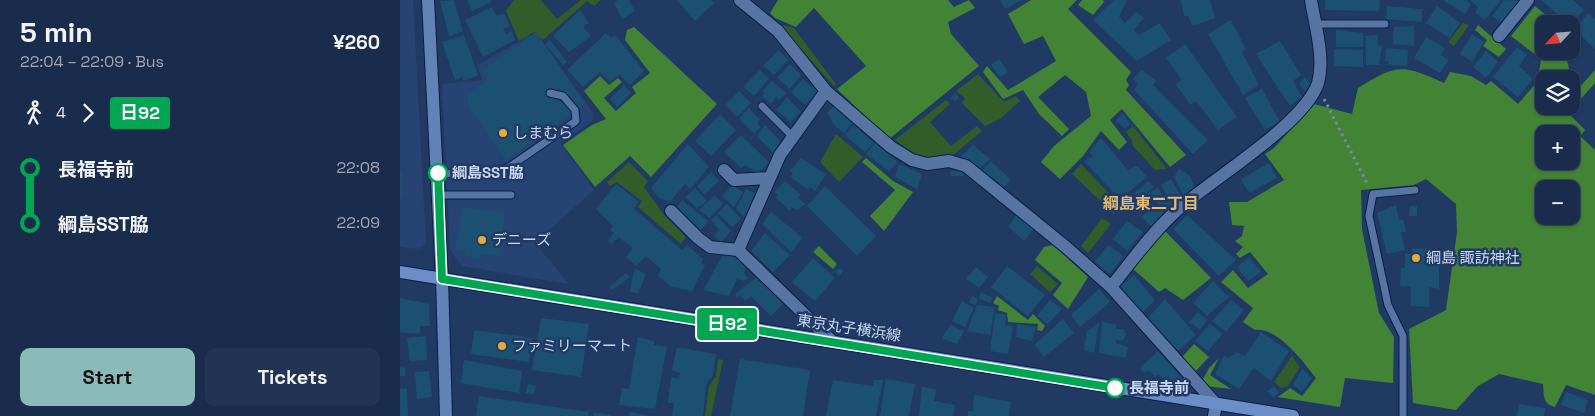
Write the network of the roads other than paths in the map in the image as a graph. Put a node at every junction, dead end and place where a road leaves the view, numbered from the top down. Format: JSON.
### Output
{"nodes":[{"id":1,"x":428,"y":0,"type":"edge"},
{"id":2,"x":740,"y":0,"type":"edge"},
{"id":3,"x":1311,"y":0,"type":"edge"},
{"id":4,"x":1528,"y":0,"type":"edge"},
{"id":5,"x":1314,"y":24,"type":"junction"},
{"id":6,"x":1385,"y":24,"type":"dead end"},
{"id":7,"x":1499,"y":36,"type":"dead end"},
{"id":8,"x":826,"y":90,"type":"junction"},
{"id":9,"x":550,"y":94,"type":"dead end"},
{"id":10,"x":762,"y":106,"type":"dead end"},
{"id":11,"x":793,"y":137,"type":"junction"},
{"id":12,"x":724,"y":170,"type":"dead end"},
{"id":13,"x":438,"y":174,"type":"junction"},
{"id":14,"x":770,"y":178,"type":"junction"},
{"id":15,"x":1416,"y":190,"type":"dead end"},
{"id":16,"x":439,"y":195,"type":"junction"},
{"id":17,"x":510,"y":195,"type":"dead end"},
{"id":18,"x":671,"y":212,"type":"dead end"},
{"id":19,"x":738,"y":250,"type":"junction"},
{"id":20,"x":400,"y":272,"type":"edge"},
{"id":21,"x":442,"y":279,"type":"junction"},
{"id":22,"x":1111,"y":287,"type":"junction"},
{"id":23,"x":833,"y":342,"type":"junction"},
{"id":24,"x":1215,"y":410,"type":"edge"},
{"id":25,"x":446,"y":416,"type":"edge"},
{"id":26,"x":1293,"y":416,"type":"edge"},
{"id":27,"x":1403,"y":416,"type":"edge"}],
"edges":[{"from":1,"to":13,"type":"street"},
{"from":2,"to":8,"type":"street"},
{"from":3,"to":5,"type":"street"},
{"from":4,"to":7,"type":"street"},
{"from":5,"to":6,"type":"lane"},
{"from":5,"to":22,"type":"street"},
{"from":8,"to":11,"type":"street"},
{"from":8,"to":22,"type":"street"},
{"from":9,"to":13,"type":"lane"},
{"from":10,"to":11,"type":"lane"},
{"from":11,"to":14,"type":"street"},
{"from":12,"to":14,"type":"street"},
{"from":13,"to":16,"type":"street"},
{"from":14,"to":19,"type":"street"},
{"from":15,"to":27,"type":"lane"},
{"from":16,"to":17,"type":"lane"},
{"from":16,"to":21,"type":"street"},
{"from":18,"to":19,"type":"street"},
{"from":19,"to":23,"type":"street"},
{"from":20,"to":21,"type":"main road","name":"東京丸子横浜線"},
{"from":21,"to":23,"type":"main road","name":"東京丸子横浜線"},
{"from":21,"to":25,"type":"street"},
{"from":22,"to":24,"type":"street"},
{"from":23,"to":24,"type":"main road","name":"東京丸子横浜線"},
{"from":24,"to":26,"type":"main road","name":"東京丸子横浜線"}]}
